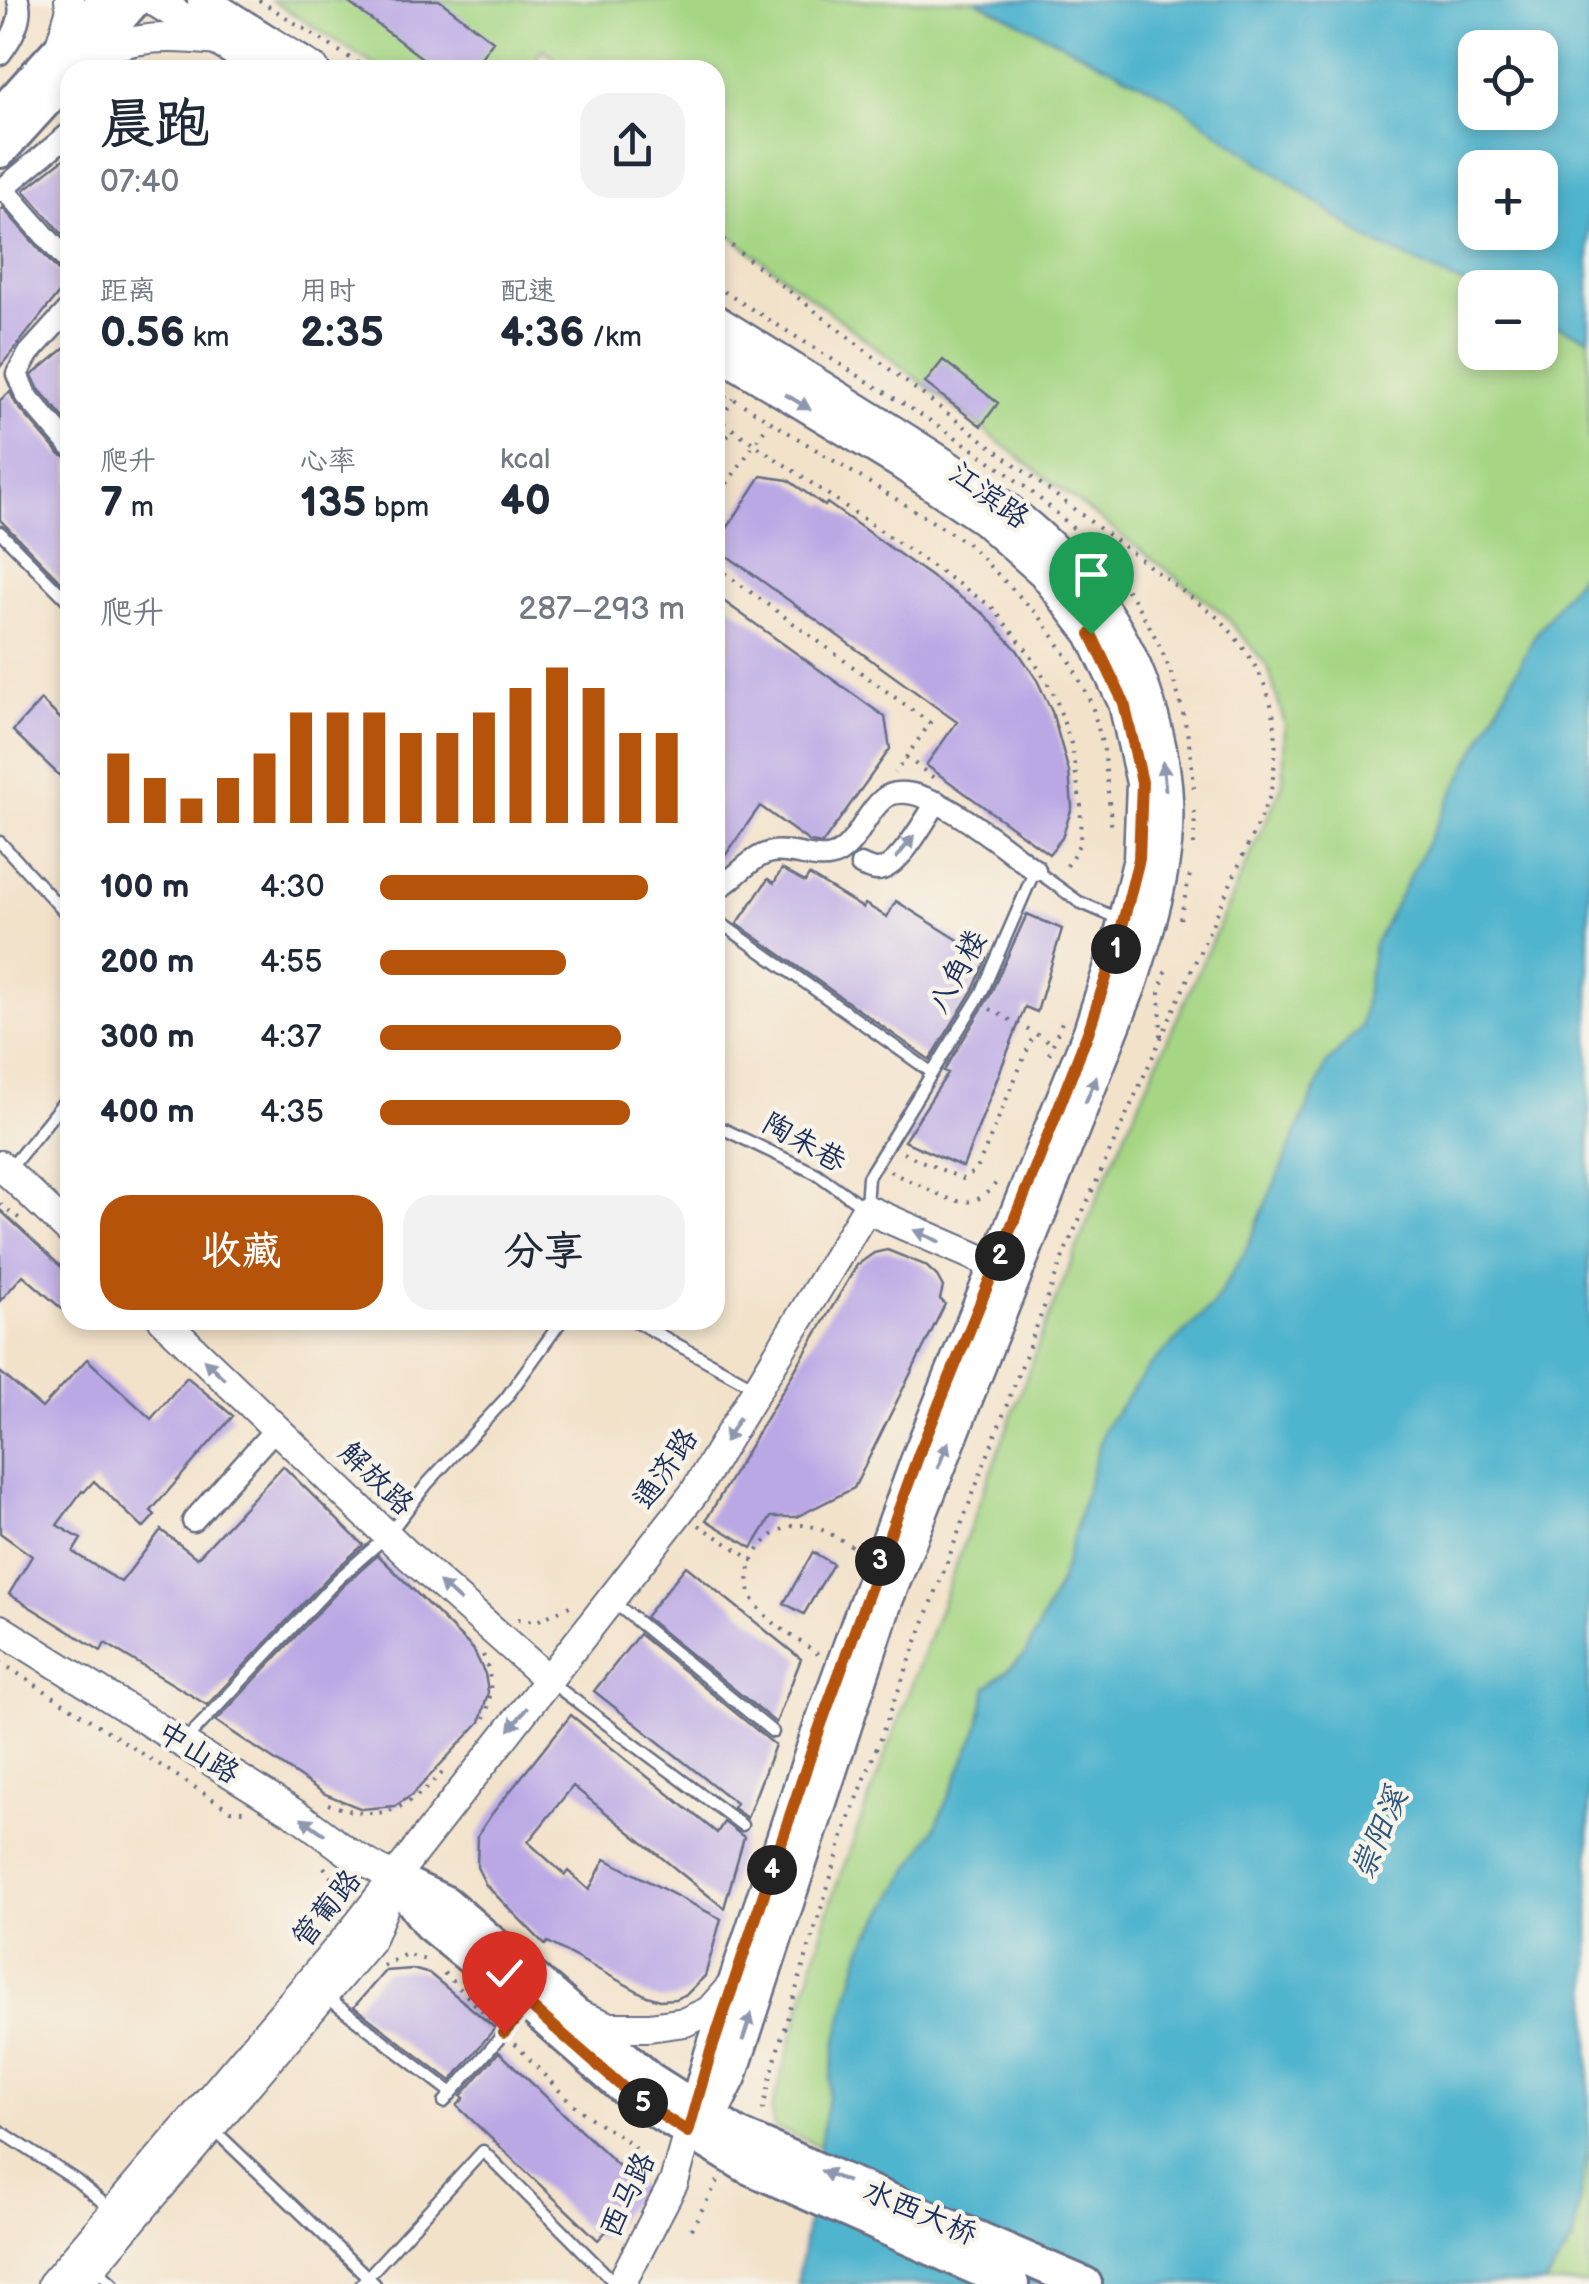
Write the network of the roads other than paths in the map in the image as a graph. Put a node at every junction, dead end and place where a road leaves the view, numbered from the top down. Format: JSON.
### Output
{"nodes":[{"id":1,"x":18,"y":0,"type":"edge"},
{"id":2,"x":69,"y":0,"type":"edge"},
{"id":3,"x":104,"y":0,"type":"edge"},
{"id":4,"x":135,"y":0,"type":"edge"},
{"id":5,"x":154,"y":0,"type":"edge"},
{"id":6,"x":202,"y":0,"type":"edge"},
{"id":7,"x":229,"y":0,"type":"edge"},
{"id":8,"x":219,"y":41,"type":"junction"},
{"id":9,"x":0,"y":54,"type":"edge"},
{"id":10,"x":268,"y":56,"type":"edge"},
{"id":11,"x":71,"y":60,"type":"edge"},
{"id":12,"x":73,"y":60,"type":"edge"},
{"id":13,"x":75,"y":60,"type":"edge"},
{"id":14,"x":80,"y":60,"type":"edge"},
{"id":15,"x":60,"y":72,"type":"edge"},
{"id":16,"x":60,"y":77,"type":"edge"},
{"id":17,"x":0,"y":115,"type":"edge"},
{"id":18,"x":60,"y":141,"type":"edge"},
{"id":19,"x":0,"y":151,"type":"edge"},
{"id":20,"x":2,"y":190,"type":"edge"},
{"id":21,"x":60,"y":253,"type":"edge"},
{"id":22,"x":60,"y":319,"type":"edge"},
{"id":23,"x":725,"y":326,"type":"edge"},
{"id":24,"x":725,"y":357,"type":"edge"},
{"id":25,"x":60,"y":434,"type":"edge"},
{"id":26,"x":0,"y":532,"type":"edge"},
{"id":27,"x":60,"y":593,"type":"edge"},
{"id":28,"x":937,"y":791,"type":"junction"},
{"id":29,"x":0,"y":842,"type":"edge"},
{"id":30,"x":861,"y":866,"type":"dead end"},
{"id":31,"x":1035,"y":870,"type":"junction"},
{"id":32,"x":725,"y":882,"type":"edge"},
{"id":33,"x":60,"y":907,"type":"edge"},
{"id":34,"x":1137,"y":923,"type":"junction"},
{"id":35,"x":725,"y":926,"type":"edge"},
{"id":36,"x":930,"y":1072,"type":"junction"},
{"id":37,"x":60,"y":1106,"type":"edge"},
{"id":38,"x":725,"y":1130,"type":"edge"},
{"id":39,"x":3,"y":1173,"type":"edge"},
{"id":40,"x":866,"y":1209,"type":"junction"},
{"id":41,"x":60,"y":1222,"type":"edge"},
{"id":42,"x":1006,"y":1270,"type":"junction"},
{"id":43,"x":173,"y":1330,"type":"edge"},
{"id":44,"x":555,"y":1330,"type":"edge"},
{"id":45,"x":651,"y":1330,"type":"edge"},
{"id":46,"x":757,"y":1389,"type":"junction"},
{"id":47,"x":276,"y":1428,"type":"junction"},
{"id":48,"x":193,"y":1521,"type":"dead end"},
{"id":49,"x":388,"y":1535,"type":"junction"},
{"id":50,"x":610,"y":1600,"type":"junction"},
{"id":51,"x":0,"y":1629,"type":"edge"},
{"id":52,"x":549,"y":1680,"type":"junction"},
{"id":53,"x":773,"y":1732,"type":"dead end"},
{"id":54,"x":183,"y":1744,"type":"junction"},
{"id":55,"x":742,"y":1825,"type":"dead end"},
{"id":56,"x":395,"y":1878,"type":"junction"},
{"id":57,"x":734,"y":1984,"type":"junction"},
{"id":58,"x":316,"y":1989,"type":"junction"},
{"id":59,"x":528,"y":2004,"type":"junction"},
{"id":60,"x":572,"y":2012,"type":"junction"},
{"id":61,"x":205,"y":2121,"type":"junction"},
{"id":62,"x":700,"y":2124,"type":"junction"},
{"id":63,"x":0,"y":2130,"type":"edge"},
{"id":64,"x":747,"y":2152,"type":"junction"},
{"id":65,"x":121,"y":2218,"type":"junction"},
{"id":66,"x":91,"y":2272,"type":"edge"},
{"id":67,"x":367,"y":2282,"type":"edge"},
{"id":68,"x":52,"y":2284,"type":"edge"},
{"id":69,"x":618,"y":2284,"type":"edge"},
{"id":70,"x":641,"y":2284,"type":"edge"},
{"id":71,"x":1012,"y":2284,"type":"edge"},
{"id":72,"x":1084,"y":2284,"type":"edge"}],
"edges":[{"from":1,"to":9,"type":"street"},
{"from":2,"to":11,"type":"street"},
{"from":3,"to":12,"type":"main road"},
{"from":4,"to":13,"type":"main road"},
{"from":5,"to":8,"type":"main road"},
{"from":6,"to":10,"type":"main road"},
{"from":7,"to":10,"type":"street"},
{"from":8,"to":10,"type":"main road"},
{"from":8,"to":14,"type":"street"},
{"from":15,"to":17,"type":"main road"},
{"from":16,"to":19,"type":"main road"},
{"from":18,"to":20,"type":"street"},
{"from":20,"to":21,"type":"street"},
{"from":22,"to":25,"type":"street"},
{"from":34,"to":23,"type":"main road","name":"江滨路","one_way":true},
{"from":24,"to":34,"type":"main road","name":"江滨路","one_way":true},
{"from":26,"to":27,"type":"lane"},
{"from":30,"to":28,"type":"street","one_way":true},
{"from":28,"to":31,"type":"street"},
{"from":28,"to":32,"type":"street"},
{"from":29,"to":33,"type":"lane"},
{"from":31,"to":34,"type":"lane"},
{"from":31,"to":36,"type":"lane","name":"八角楼"},
{"from":34,"to":42,"type":"main road","name":"江滨路"},
{"from":35,"to":36,"type":"lane"},
{"from":36,"to":40,"type":"lane","name":"八角楼"},
{"from":37,"to":39,"type":"lane"},
{"from":38,"to":40,"type":"lane","name":"陶朱巷"},
{"from":39,"to":41,"type":"street"},
{"from":42,"to":40,"type":"street","one_way":true},
{"from":40,"to":46,"type":"street","name":"通济路"},
{"from":42,"to":57,"type":"main road","name":"江滨路"},
{"from":62,"to":42,"type":"main road","name":"江滨路","one_way":true},
{"from":47,"to":43,"type":"street","name":"解放路","one_way":true},
{"from":44,"to":49,"type":"lane"},
{"from":45,"to":46,"type":"lane"},
{"from":46,"to":50,"type":"street","name":"通济路","one_way":true},
{"from":47,"to":48,"type":"street"},
{"from":47,"to":49,"type":"street","name":"解放路"},
{"from":52,"to":49,"type":"street","name":"解放路","one_way":true},
{"from":49,"to":54,"type":"lane"},
{"from":50,"to":52,"type":"street","name":"通济路"},
{"from":50,"to":53,"type":"lane"},
{"from":51,"to":54,"type":"street","name":"中山路"},
{"from":52,"to":55,"type":"lane"},
{"from":52,"to":56,"type":"street","name":"通济路","one_way":true},
{"from":56,"to":54,"type":"street","name":"中山路","one_way":true},
{"from":56,"to":58,"type":"street","name":"管葡路"},
{"from":56,"to":59,"type":"main road","name":"中山路"},
{"from":56,"to":60,"type":"main road","name":"中山路"},
{"from":57,"to":60,"type":"street"},
{"from":57,"to":62,"type":"main road","name":"江滨路"},
{"from":58,"to":59,"type":"lane"},
{"from":58,"to":61,"type":"street","name":"管葡路"},
{"from":59,"to":62,"type":"main road","name":"中山路"},
{"from":60,"to":62,"type":"main road","name":"中山路"},
{"from":61,"to":65,"type":"street","name":"管葡路"},
{"from":61,"to":67,"type":"lane"},
{"from":62,"to":64,"type":"main road","name":"中山路"},
{"from":62,"to":69,"type":"street","name":"西马路"},
{"from":62,"to":70,"type":"street","name":"西马路"},
{"from":63,"to":65,"type":"lane"},
{"from":64,"to":71,"type":"main road","name":"水西大桥"},
{"from":72,"to":64,"type":"main road","name":"水西大桥","one_way":true},
{"from":65,"to":66,"type":"street","name":"管葡路"},
{"from":66,"to":68,"type":"street","name":"管葡路"},
{"from":67,"to":69,"type":"lane"}]}
